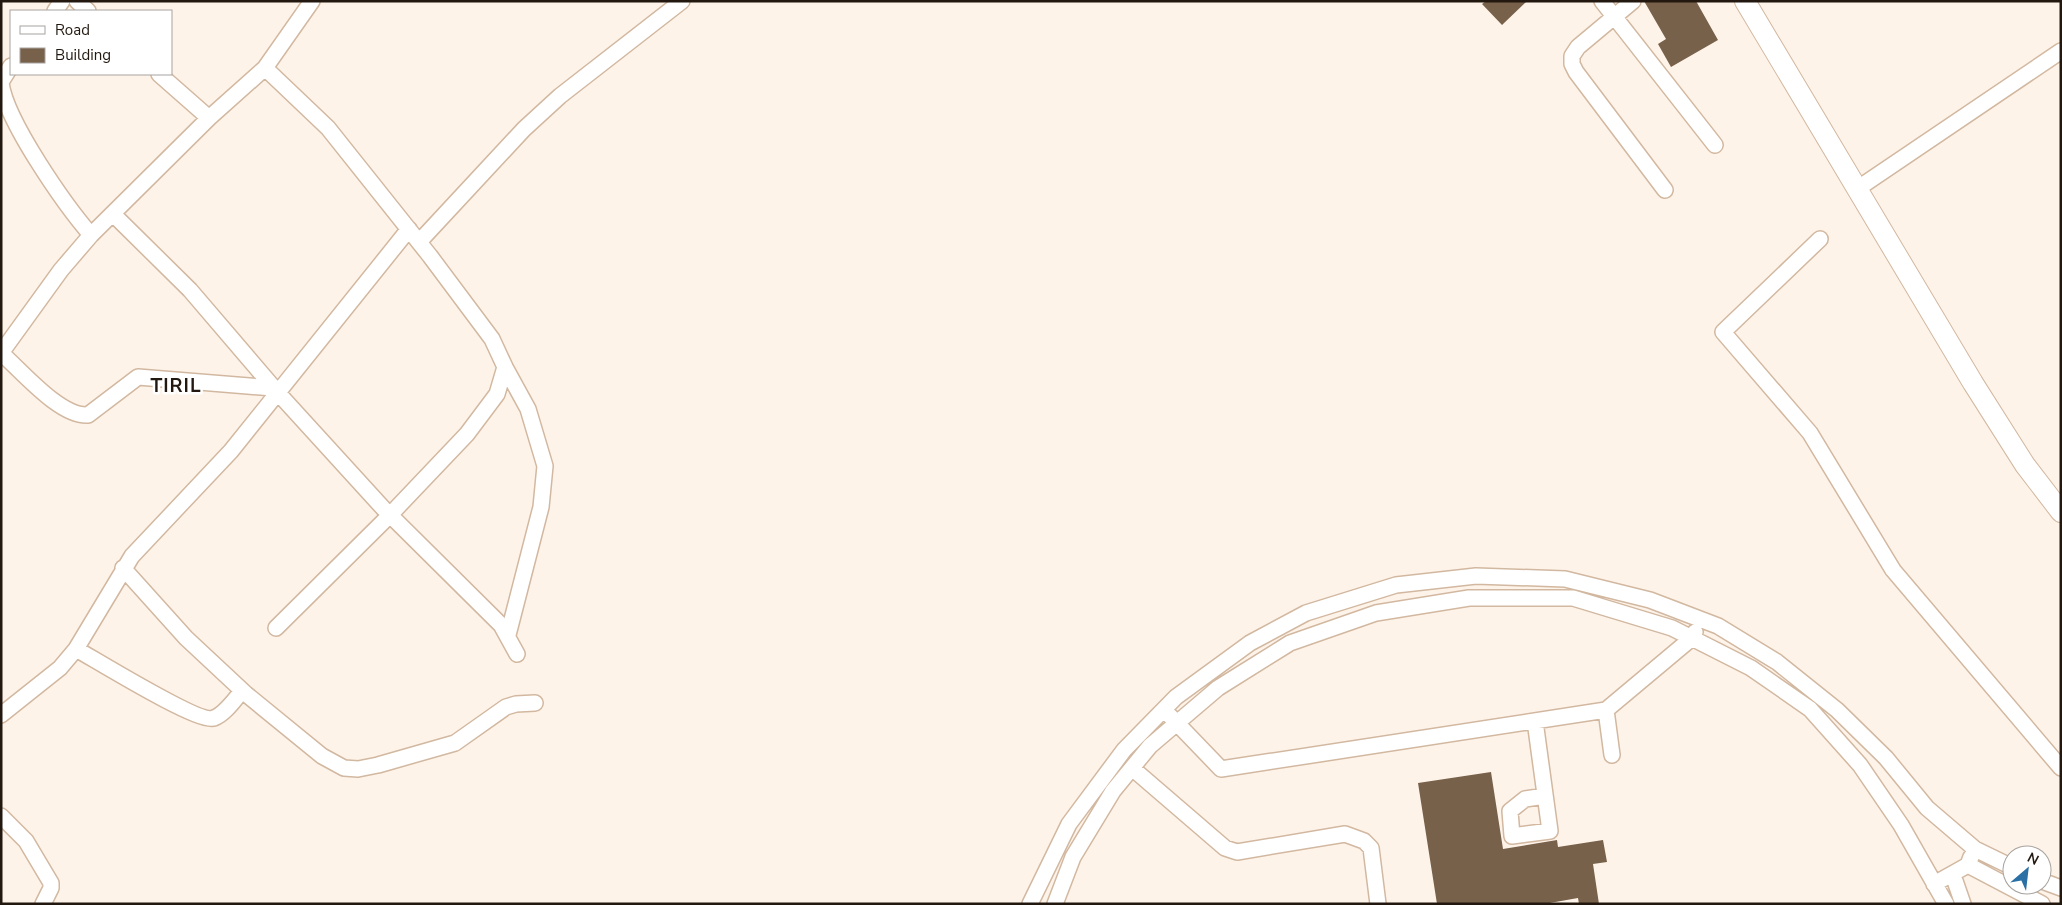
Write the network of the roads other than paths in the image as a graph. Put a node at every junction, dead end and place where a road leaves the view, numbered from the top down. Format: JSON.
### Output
{"nodes":[{"id":1,"x":76,"y":1,"type":"edge"},
{"id":2,"x":312,"y":1,"type":"edge"},
{"id":3,"x":682,"y":1,"type":"edge"},
{"id":4,"x":1602,"y":1,"type":"edge"},
{"id":5,"x":1633,"y":1,"type":"edge"},
{"id":6,"x":1744,"y":1,"type":"edge"},
{"id":7,"x":87,"y":10,"type":"edge"},
{"id":8,"x":1614,"y":18,"type":"junction"},
{"id":9,"x":2061,"y":51,"type":"edge"},
{"id":10,"x":10,"y":68,"type":"edge"},
{"id":11,"x":265,"y":68,"type":"junction"},
{"id":12,"x":160,"y":75,"type":"edge"},
{"id":13,"x":1,"y":83,"type":"edge"},
{"id":14,"x":209,"y":118,"type":"junction"},
{"id":15,"x":1715,"y":145,"type":"dead end"},
{"id":16,"x":1857,"y":189,"type":"junction"},
{"id":17,"x":1665,"y":190,"type":"dead end"},
{"id":18,"x":112,"y":214,"type":"junction"},
{"id":19,"x":409,"y":229,"type":"junction"},
{"id":20,"x":92,"y":235,"type":"junction"},
{"id":21,"x":1820,"y":239,"type":"dead end"},
{"id":22,"x":419,"y":242,"type":"junction"},
{"id":23,"x":1,"y":353,"type":"edge"},
{"id":24,"x":505,"y":367,"type":"junction"},
{"id":25,"x":276,"y":391,"type":"junction"},
{"id":26,"x":2061,"y":512,"type":"edge"},
{"id":27,"x":390,"y":515,"type":"junction"},
{"id":28,"x":124,"y":568,"type":"junction"},
{"id":29,"x":1700,"y":619,"type":"junction"},
{"id":30,"x":276,"y":628,"type":"dead end"},
{"id":31,"x":508,"y":635,"type":"junction"},
{"id":32,"x":1692,"y":638,"type":"junction"},
{"id":33,"x":76,"y":649,"type":"junction"},
{"id":34,"x":517,"y":654,"type":"dead end"},
{"id":35,"x":242,"y":691,"type":"junction"},
{"id":36,"x":535,"y":702,"type":"dead end"},
{"id":37,"x":1163,"y":710,"type":"junction"},
{"id":38,"x":1606,"y":710,"type":"junction"},
{"id":39,"x":1,"y":715,"type":"edge"},
{"id":40,"x":1535,"y":721,"type":"junction"},
{"id":41,"x":1176,"y":724,"type":"junction"},
{"id":42,"x":1612,"y":755,"type":"dead end"},
{"id":43,"x":1132,"y":768,"type":"junction"},
{"id":44,"x":2061,"y":768,"type":"edge"},
{"id":45,"x":1545,"y":796,"type":"dead end"},
{"id":46,"x":1,"y":816,"type":"edge"},
{"id":47,"x":1974,"y":849,"type":"junction"},
{"id":48,"x":2002,"y":862,"type":"edge"},
{"id":49,"x":1968,"y":865,"type":"junction"},
{"id":50,"x":1953,"y":875,"type":"junction"},
{"id":51,"x":1934,"y":884,"type":"junction"},
{"id":52,"x":43,"y":904,"type":"edge"},
{"id":53,"x":1030,"y":904,"type":"edge"},
{"id":54,"x":1055,"y":904,"type":"edge"},
{"id":55,"x":1378,"y":904,"type":"edge"},
{"id":56,"x":1946,"y":904,"type":"edge"},
{"id":57,"x":1963,"y":904,"type":"edge"},
{"id":58,"x":2042,"y":904,"type":"edge"}],
"edges":[{"from":1,"to":7,"type":"street"},
{"from":2,"to":11,"type":"street"},
{"from":3,"to":22,"type":"street"},
{"from":4,"to":8,"type":"street"},
{"from":5,"to":8,"type":"street"},
{"from":6,"to":16,"type":"main road"},
{"from":8,"to":15,"type":"street"},
{"from":8,"to":17,"type":"street"},
{"from":9,"to":16,"type":"street"},
{"from":10,"to":13,"type":"street"},
{"from":11,"to":14,"type":"street"},
{"from":11,"to":19,"type":"street"},
{"from":12,"to":14,"type":"street"},
{"from":13,"to":20,"type":"street"},
{"from":14,"to":18,"type":"street"},
{"from":16,"to":26,"type":"main road"},
{"from":18,"to":20,"type":"street"},
{"from":18,"to":25,"type":"street"},
{"from":19,"to":22,"type":"street"},
{"from":19,"to":25,"type":"street"},
{"from":20,"to":23,"type":"street"},
{"from":21,"to":44,"type":"street"},
{"from":22,"to":24,"type":"street"},
{"from":23,"to":25,"type":"street"},
{"from":24,"to":27,"type":"street"},
{"from":24,"to":31,"type":"street"},
{"from":25,"to":27,"type":"street"},
{"from":25,"to":28,"type":"street"},
{"from":27,"to":30,"type":"street"},
{"from":27,"to":31,"type":"street"},
{"from":28,"to":33,"type":"street"},
{"from":28,"to":35,"type":"street"},
{"from":29,"to":32,"type":"street"},
{"from":29,"to":37,"type":"street"},
{"from":29,"to":47,"type":"street"},
{"from":31,"to":34,"type":"street"},
{"from":32,"to":38,"type":"street"},
{"from":32,"to":41,"type":"street"},
{"from":32,"to":51,"type":"street"},
{"from":33,"to":35,"type":"street"},
{"from":33,"to":39,"type":"street"},
{"from":35,"to":36,"type":"street"},
{"from":37,"to":41,"type":"street"},
{"from":37,"to":53,"type":"street"},
{"from":38,"to":40,"type":"street"},
{"from":38,"to":42,"type":"street"},
{"from":40,"to":41,"type":"street"},
{"from":40,"to":45,"type":"street"},
{"from":41,"to":43,"type":"street"},
{"from":43,"to":54,"type":"street"},
{"from":43,"to":55,"type":"street"},
{"from":46,"to":52,"type":"street"},
{"from":47,"to":48,"type":"street"},
{"from":47,"to":49,"type":"street"},
{"from":49,"to":50,"type":"street"},
{"from":49,"to":58,"type":"street"},
{"from":50,"to":51,"type":"street"},
{"from":50,"to":57,"type":"street"},
{"from":51,"to":56,"type":"street"}]}
